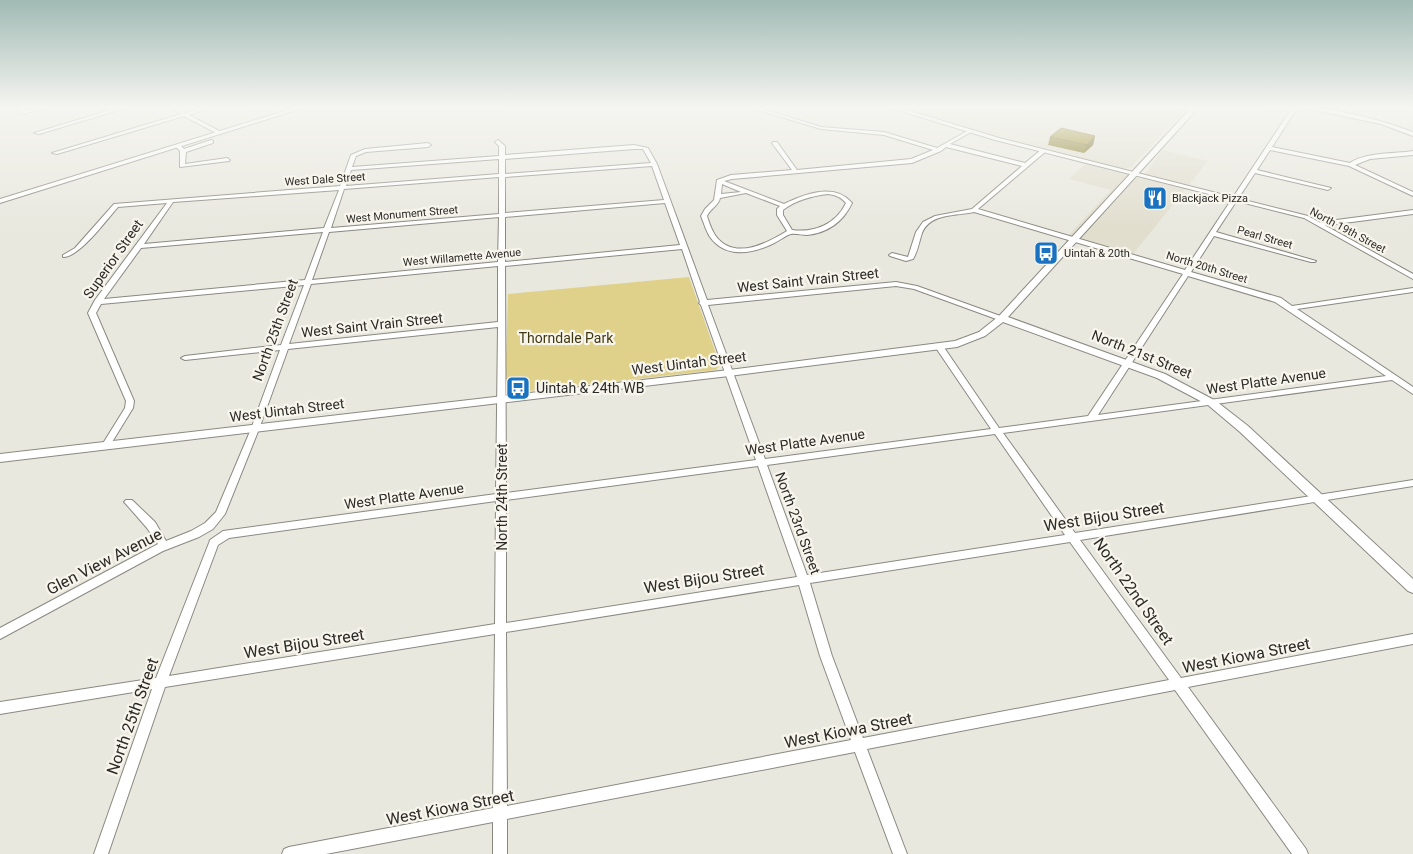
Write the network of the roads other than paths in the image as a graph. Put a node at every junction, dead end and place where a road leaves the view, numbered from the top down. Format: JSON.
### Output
{"nodes":[{"id":1,"x":75,"y":148,"type":"edge"},
{"id":2,"x":184,"y":148,"type":"edge"},
{"id":3,"x":186,"y":148,"type":"edge"},
{"id":4,"x":398,"y":148,"type":"edge"},
{"id":5,"x":502,"y":148,"type":"edge"},
{"id":6,"x":779,"y":148,"type":"edge"},
{"id":7,"x":932,"y":148,"type":"edge"},
{"id":8,"x":942,"y":148,"type":"edge"},
{"id":9,"x":957,"y":148,"type":"edge"},
{"id":10,"x":1031,"y":148,"type":"edge"},
{"id":11,"x":1159,"y":148,"type":"edge"},
{"id":12,"x":1270,"y":148,"type":"joint"},
{"id":13,"x":181,"y":149,"type":"junction"},
{"id":14,"x":939,"y":150,"type":"junction"},
{"id":15,"x":1042,"y":151,"type":"junction"},
{"id":16,"x":1413,"y":153,"type":"edge"},
{"id":17,"x":55,"y":154,"type":"dead end"},
{"id":18,"x":502,"y":156,"type":"junction"},
{"id":19,"x":228,"y":160,"type":"dead end"},
{"id":20,"x":654,"y":164,"type":"junction"},
{"id":21,"x":1026,"y":165,"type":"junction"},
{"id":22,"x":1351,"y":165,"type":"junction"},
{"id":23,"x":349,"y":169,"type":"junction"},
{"id":24,"x":1254,"y":171,"type":"junction"},
{"id":25,"x":796,"y":172,"type":"junction"},
{"id":26,"x":1135,"y":174,"type":"junction"},
{"id":27,"x":501,"y":175,"type":"junction"},
{"id":28,"x":719,"y":181,"type":"junction"},
{"id":29,"x":342,"y":188,"type":"junction"},
{"id":30,"x":1328,"y":188,"type":"dead end"},
{"id":31,"x":746,"y":192,"type":"junction"},
{"id":32,"x":1413,"y":194,"type":"edge"},
{"id":33,"x":718,"y":196,"type":"junction"},
{"id":34,"x":1235,"y":199,"type":"junction"},
{"id":35,"x":172,"y":200,"type":"junction"},
{"id":36,"x":0,"y":201,"type":"edge"},
{"id":37,"x":668,"y":201,"type":"junction"},
{"id":38,"x":784,"y":206,"type":"junction"},
{"id":39,"x":974,"y":210,"type":"junction"},
{"id":40,"x":1413,"y":212,"type":"edge"},
{"id":41,"x":502,"y":215,"type":"junction"},
{"id":42,"x":1321,"y":224,"type":"junction"},
{"id":43,"x":327,"y":231,"type":"junction"},
{"id":44,"x":790,"y":232,"type":"junction"},
{"id":45,"x":1212,"y":233,"type":"junction"},
{"id":46,"x":1074,"y":240,"type":"junction"},
{"id":47,"x":139,"y":246,"type":"junction"},
{"id":48,"x":683,"y":247,"type":"junction"},
{"id":49,"x":892,"y":254,"type":"dead end"},
{"id":50,"x":65,"y":256,"type":"dead end"},
{"id":51,"x":1313,"y":261,"type":"dead end"},
{"id":52,"x":502,"y":264,"type":"junction"},
{"id":53,"x":1186,"y":273,"type":"junction"},
{"id":54,"x":1413,"y":277,"type":"edge"},
{"id":55,"x":308,"y":282,"type":"junction"},
{"id":56,"x":915,"y":287,"type":"joint"},
{"id":57,"x":1413,"y":290,"type":"edge"},
{"id":58,"x":98,"y":302,"type":"junction"},
{"id":59,"x":703,"y":303,"type":"junction"},
{"id":60,"x":1292,"y":308,"type":"junction"},
{"id":61,"x":1002,"y":318,"type":"junction"},
{"id":62,"x":502,"y":324,"type":"junction"},
{"id":63,"x":284,"y":348,"type":"junction"},
{"id":64,"x":940,"y":348,"type":"junction"},
{"id":65,"x":184,"y":358,"type":"dead end"},
{"id":66,"x":1126,"y":363,"type":"junction"},
{"id":67,"x":729,"y":373,"type":"junction"},
{"id":68,"x":1392,"y":378,"type":"junction"},
{"id":69,"x":1413,"y":391,"type":"edge"},
{"id":70,"x":501,"y":400,"type":"junction"},
{"id":71,"x":1212,"y":402,"type":"junction"},
{"id":72,"x":1092,"y":417,"type":"junction"},
{"id":73,"x":255,"y":429,"type":"junction"},
{"id":74,"x":996,"y":430,"type":"junction"},
{"id":75,"x":106,"y":445,"type":"junction"},
{"id":76,"x":0,"y":458,"type":"edge"},
{"id":77,"x":760,"y":462,"type":"junction"},
{"id":78,"x":1413,"y":483,"type":"edge"},
{"id":79,"x":503,"y":497,"type":"junction"},
{"id":80,"x":1316,"y":497,"type":"junction"},
{"id":81,"x":129,"y":502,"type":"dead end"},
{"id":82,"x":220,"y":514,"type":"joint"},
{"id":83,"x":222,"y":536,"type":"joint"},
{"id":84,"x":1075,"y":538,"type":"junction"},
{"id":85,"x":164,"y":546,"type":"junction"},
{"id":86,"x":803,"y":579,"type":"junction"},
{"id":87,"x":1413,"y":588,"type":"edge"},
{"id":88,"x":502,"y":628,"type":"junction"},
{"id":89,"x":0,"y":634,"type":"edge"},
{"id":90,"x":1413,"y":639,"type":"edge"},
{"id":91,"x":160,"y":683,"type":"junction"},
{"id":92,"x":1179,"y":685,"type":"junction"},
{"id":93,"x":0,"y":708,"type":"edge"},
{"id":94,"x":860,"y":744,"type":"junction"},
{"id":95,"x":500,"y":814,"type":"junction"},
{"id":96,"x":101,"y":854,"type":"edge"},
{"id":97,"x":289,"y":854,"type":"edge"},
{"id":98,"x":500,"y":854,"type":"edge"},
{"id":99,"x":900,"y":854,"type":"edge"},
{"id":100,"x":1301,"y":854,"type":"edge"}],
"edges":[{"from":1,"to":17,"type":"street"},
{"from":2,"to":13,"type":"street"},
{"from":3,"to":13,"type":"street"},
{"from":4,"to":23,"type":"street","name":"North 25th Street"},
{"from":5,"to":18,"type":"street","name":"North 24th Street"},
{"from":6,"to":25,"type":"street"},
{"from":7,"to":14,"type":"street"},
{"from":8,"to":14,"type":"street"},
{"from":9,"to":21,"type":"street"},
{"from":10,"to":15,"type":"street","name":"North 19th Street"},
{"from":11,"to":26,"type":"main road","name":"West Uintah Street"},
{"from":12,"to":22,"type":"street"},
{"from":12,"to":24,"type":"street"},
{"from":13,"to":19,"type":"street"},
{"from":13,"to":36,"type":"street"},
{"from":14,"to":25,"type":"street"},
{"from":15,"to":21,"type":"street"},
{"from":15,"to":26,"type":"street","name":"North 19th Street"},
{"from":16,"to":22,"type":"street"},
{"from":18,"to":20,"type":"street","name":"North 23rd Street"},
{"from":18,"to":23,"type":"street"},
{"from":18,"to":27,"type":"street","name":"North 24th Street"},
{"from":20,"to":27,"type":"street","name":"West Dale Street"},
{"from":20,"to":37,"type":"street","name":"North 23rd Street"},
{"from":21,"to":39,"type":"street"},
{"from":22,"to":32,"type":"street"},
{"from":23,"to":29,"type":"street","name":"North 25th Street"},
{"from":24,"to":30,"type":"street"},
{"from":24,"to":34,"type":"street"},
{"from":25,"to":28,"type":"street"},
{"from":26,"to":34,"type":"street","name":"North 19th Street"},
{"from":26,"to":46,"type":"main road","name":"West Uintah Street"},
{"from":27,"to":29,"type":"street","name":"West Dale Street"},
{"from":27,"to":41,"type":"street","name":"North 24th Street"},
{"from":28,"to":31,"type":"street"},
{"from":28,"to":33,"type":"street"},
{"from":29,"to":35,"type":"street","name":"West Dale Street"},
{"from":29,"to":43,"type":"street","name":"North 25th Street"},
{"from":31,"to":33,"type":"street"},
{"from":31,"to":38,"type":"street"},
{"from":33,"to":44,"type":"street"},
{"from":34,"to":42,"type":"street","name":"North 19th Street"},
{"from":34,"to":45,"type":"street"},
{"from":35,"to":47,"type":"street","name":"Superior Street"},
{"from":35,"to":50,"type":"street","name":"West Dale Street"},
{"from":37,"to":41,"type":"street","name":"West Monument Street"},
{"from":37,"to":48,"type":"street","name":"North 23rd Street"},
{"from":38,"to":44,"type":"street"},
{"from":38,"to":44,"type":"street"},
{"from":39,"to":46,"type":"street","name":"North 20th Street"},
{"from":39,"to":49,"type":"street"},
{"from":40,"to":42,"type":"street"},
{"from":41,"to":43,"type":"street","name":"West Monument Street"},
{"from":41,"to":52,"type":"street","name":"North 24th Street"},
{"from":42,"to":54,"type":"street","name":"North 19th Street"},
{"from":43,"to":47,"type":"street","name":"West Monument Street"},
{"from":43,"to":55,"type":"street","name":"North 25th Street"},
{"from":45,"to":51,"type":"street","name":"Pearl Street"},
{"from":45,"to":53,"type":"street"},
{"from":46,"to":53,"type":"street","name":"North 20th Street"},
{"from":46,"to":61,"type":"main road","name":"West Uintah Street"},
{"from":47,"to":58,"type":"street","name":"Superior Street"},
{"from":48,"to":52,"type":"street","name":"West Willamette Avenue"},
{"from":48,"to":59,"type":"street","name":"North 23rd Street"},
{"from":52,"to":55,"type":"street","name":"West Willamette Avenue"},
{"from":52,"to":62,"type":"street","name":"North 24th Street"},
{"from":53,"to":60,"type":"street","name":"North 20th Street"},
{"from":53,"to":66,"type":"street"},
{"from":55,"to":58,"type":"street","name":"West Willamette Avenue"},
{"from":55,"to":63,"type":"street","name":"North 25th Street"},
{"from":56,"to":59,"type":"street","name":"West Saint Vrain Street"},
{"from":56,"to":61,"type":"street","name":"North 21st Street"},
{"from":57,"to":60,"type":"street"},
{"from":58,"to":75,"type":"street","name":"Superior Street"},
{"from":59,"to":67,"type":"street","name":"North 23rd Street"},
{"from":60,"to":68,"type":"street","name":"North 20th Street"},
{"from":61,"to":64,"type":"main road","name":"West Uintah Street"},
{"from":61,"to":66,"type":"main road","name":"North 21st Street"},
{"from":62,"to":63,"type":"street","name":"West Saint Vrain Street"},
{"from":62,"to":70,"type":"street","name":"North 24th Street"},
{"from":63,"to":65,"type":"street","name":"West Saint Vrain Street"},
{"from":63,"to":73,"type":"street","name":"North 25th Street"},
{"from":64,"to":67,"type":"main road","name":"West Uintah Street"},
{"from":64,"to":74,"type":"street","name":"North 22nd Street"},
{"from":66,"to":71,"type":"main road","name":"North 21st Street"},
{"from":66,"to":72,"type":"street"},
{"from":67,"to":70,"type":"main road","name":"West Uintah Street"},
{"from":67,"to":77,"type":"street","name":"North 23rd Street"},
{"from":68,"to":69,"type":"street","name":"North 20th Street"},
{"from":68,"to":71,"type":"street","name":"West Platte Avenue"},
{"from":70,"to":73,"type":"main road","name":"West Uintah Street"},
{"from":70,"to":79,"type":"street","name":"North 24th Street"},
{"from":71,"to":72,"type":"street","name":"West Platte Avenue"},
{"from":71,"to":80,"type":"main road","name":"North 21st Street"},
{"from":72,"to":74,"type":"street","name":"West Platte Avenue"},
{"from":73,"to":75,"type":"main road","name":"West Uintah Street"},
{"from":73,"to":82,"type":"street","name":"North 25th Street"},
{"from":74,"to":77,"type":"street","name":"West Platte Avenue"},
{"from":74,"to":84,"type":"street","name":"North 22nd Street"},
{"from":75,"to":76,"type":"main road","name":"West Uintah Street"},
{"from":77,"to":79,"type":"street","name":"West Platte Avenue"},
{"from":77,"to":86,"type":"street","name":"North 23rd Street"},
{"from":78,"to":80,"type":"street","name":"West Bijou Street"},
{"from":79,"to":83,"type":"street","name":"West Platte Avenue"},
{"from":79,"to":88,"type":"street","name":"North 24th Street"},
{"from":80,"to":84,"type":"street","name":"West Bijou Street"},
{"from":80,"to":87,"type":"main road","name":"North 21st Street"},
{"from":81,"to":85,"type":"street"},
{"from":82,"to":85,"type":"street","name":"Glen View Avenue"},
{"from":83,"to":91,"type":"street","name":"North 25th Street"},
{"from":84,"to":86,"type":"street","name":"West Bijou Street"},
{"from":84,"to":92,"type":"street","name":"North 22nd Street"},
{"from":85,"to":89,"type":"street","name":"Glen View Avenue"},
{"from":86,"to":88,"type":"street","name":"West Bijou Street"},
{"from":86,"to":94,"type":"street","name":"North 23rd Street"},
{"from":88,"to":91,"type":"street","name":"West Bijou Street"},
{"from":88,"to":95,"type":"street","name":"North 24th Street"},
{"from":90,"to":92,"type":"street","name":"West Kiowa Street"},
{"from":91,"to":93,"type":"street","name":"West Bijou Street"},
{"from":91,"to":96,"type":"street","name":"North 25th Street"},
{"from":92,"to":94,"type":"street","name":"West Kiowa Street"},
{"from":92,"to":100,"type":"street","name":"North 22nd Street"},
{"from":94,"to":95,"type":"street","name":"West Kiowa Street"},
{"from":94,"to":99,"type":"street","name":"North 23rd Street"},
{"from":95,"to":97,"type":"street","name":"West Kiowa Street"},
{"from":95,"to":98,"type":"street","name":"North 24th Street"}]}
